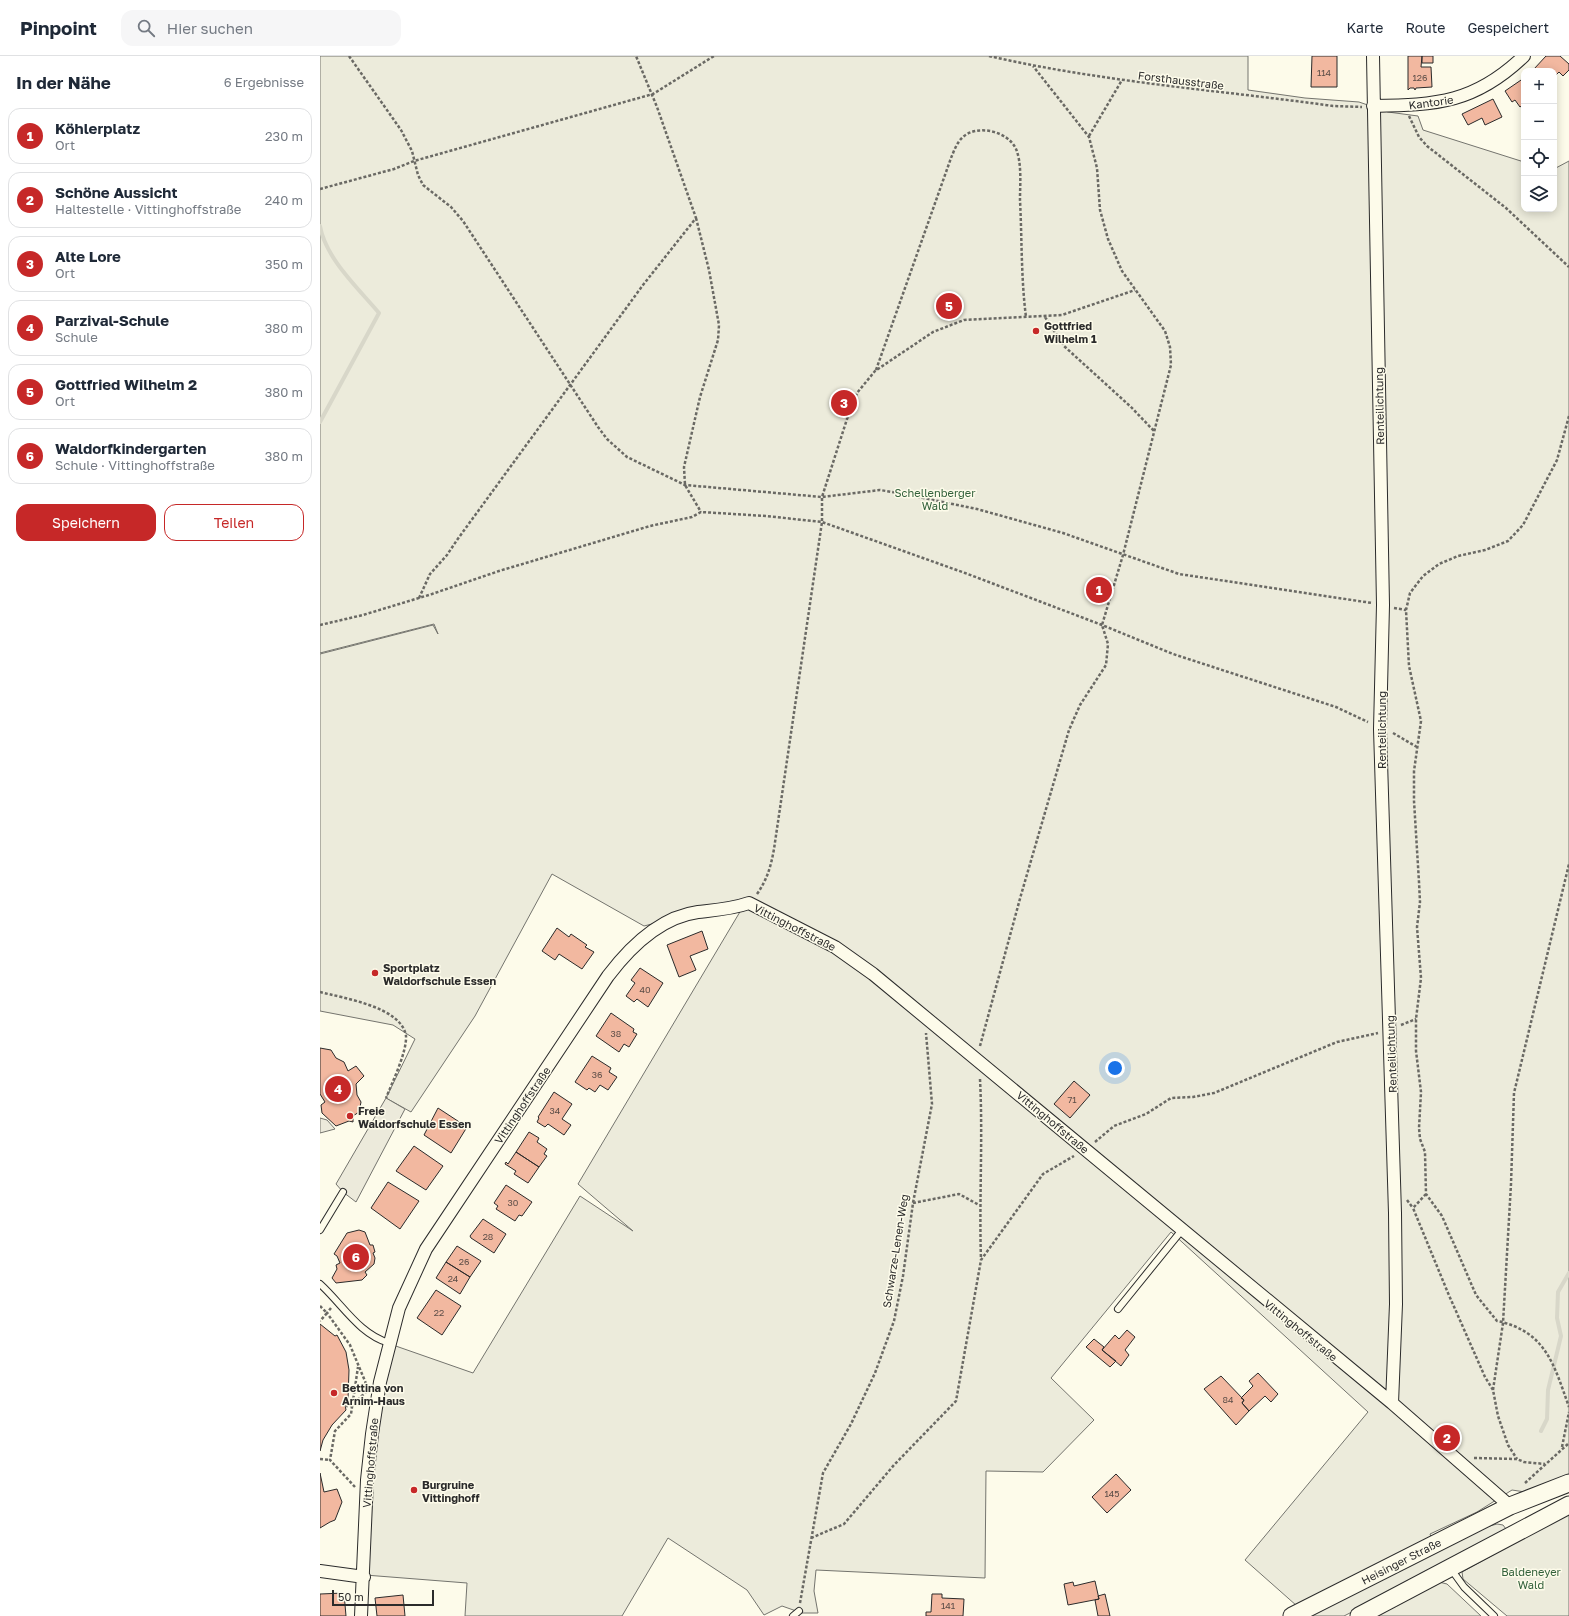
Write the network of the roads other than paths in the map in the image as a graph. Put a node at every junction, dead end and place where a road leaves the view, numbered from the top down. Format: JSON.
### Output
{"nodes":[{"id":1,"x":1373,"y":56,"type":"edge"},
{"id":2,"x":1524,"y":56,"type":"edge"},
{"id":3,"x":1373,"y":106,"type":"junction"},
{"id":4,"x":343,"y":1192,"type":"dead end"},
{"id":5,"x":320,"y":1230,"type":"edge"},
{"id":6,"x":1182,"y":1230,"type":"junction"},
{"id":7,"x":320,"y":1284,"type":"edge"},
{"id":8,"x":1118,"y":1309,"type":"dead end"},
{"id":9,"x":389,"y":1344,"type":"junction"},
{"id":10,"x":1392,"y":1403,"type":"junction"},
{"id":11,"x":1569,"y":1483,"type":"edge"},
{"id":12,"x":1569,"y":1505,"type":"edge"},
{"id":13,"x":1510,"y":1506,"type":"junction"},
{"id":14,"x":1525,"y":1529,"type":"junction"},
{"id":15,"x":1451,"y":1568,"type":"junction"},
{"id":16,"x":320,"y":1571,"type":"edge"},
{"id":17,"x":364,"y":1577,"type":"junction"},
{"id":18,"x":799,"y":1611,"type":"road end"},
{"id":19,"x":361,"y":1616,"type":"edge"},
{"id":20,"x":793,"y":1616,"type":"edge"},
{"id":21,"x":1292,"y":1616,"type":"edge"},
{"id":22,"x":1359,"y":1616,"type":"edge"},
{"id":23,"x":1494,"y":1616,"type":"edge"}],
"edges":[{"from":1,"to":3,"type":"street","name":"Renteilichtung"},
{"from":2,"to":3,"type":"street","name":"Kantorie"},
{"from":3,"to":10,"type":"street","name":"Renteilichtung"},
{"from":4,"to":5,"type":"lane"},
{"from":6,"to":8,"type":"lane"},
{"from":6,"to":9,"type":"street","name":"Vittinghoffstraße"},
{"from":6,"to":10,"type":"street","name":"Vittinghoffstraße"},
{"from":7,"to":9,"type":"lane"},
{"from":9,"to":17,"type":"street","name":"Vittinghoffstraße"},
{"from":10,"to":13,"type":"street","name":"Vittinghoffstraße"},
{"from":11,"to":13,"type":"main road","name":"Heisinger Straße"},
{"from":12,"to":14,"type":"main road"},
{"from":13,"to":14,"type":"main road"},
{"from":13,"to":21,"type":"main road","name":"Heisinger Straße"},
{"from":14,"to":15,"type":"main road"},
{"from":15,"to":22,"type":"main road"},
{"from":15,"to":23,"type":"lane"},
{"from":16,"to":17,"type":"street"},
{"from":17,"to":19,"type":"street","name":"Vittinghoffstraße"},
{"from":18,"to":20,"type":"lane"}]}
